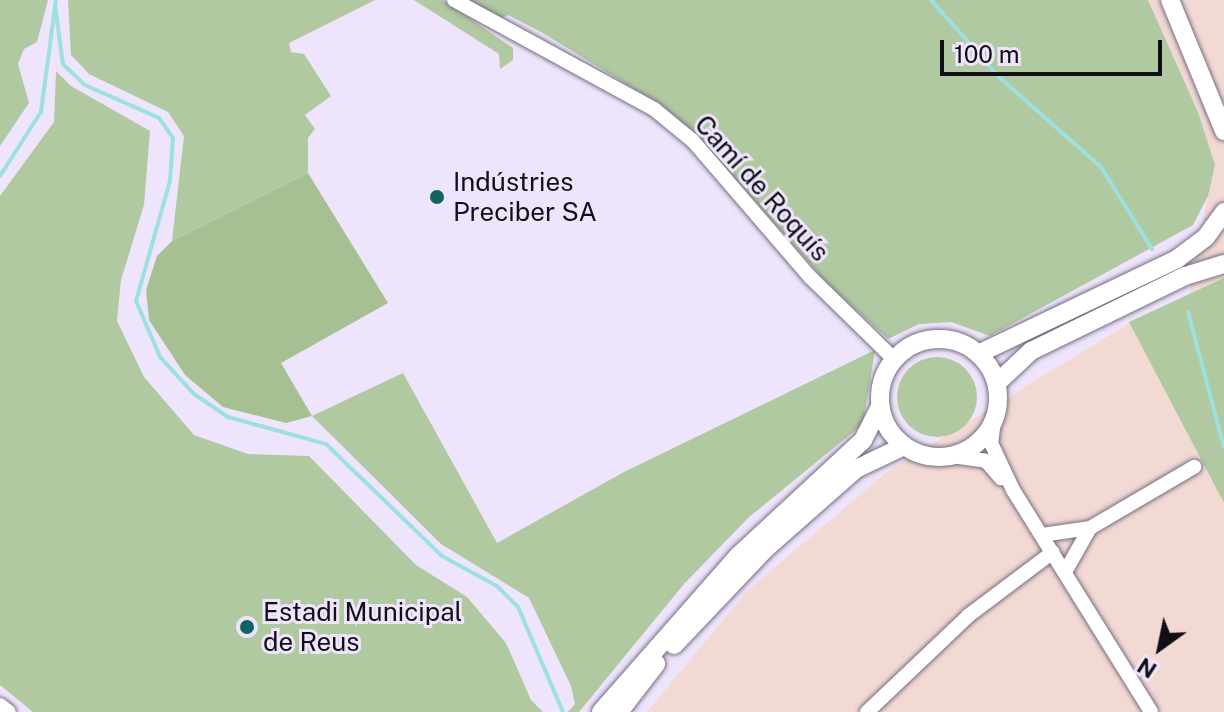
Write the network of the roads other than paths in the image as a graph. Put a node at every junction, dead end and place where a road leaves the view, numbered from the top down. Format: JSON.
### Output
{"nodes":[{"id":1,"x":454,"y":0,"type":"edge"},
{"id":2,"x":1170,"y":0,"type":"edge"},
{"id":3,"x":1224,"y":131,"type":"edge"},
{"id":4,"x":1224,"y":212,"type":"edge"},
{"id":5,"x":1224,"y":264,"type":"edge"},
{"id":6,"x":978,"y":354,"type":"junction"},
{"id":7,"x":894,"y":359,"type":"junction"},
{"id":8,"x":998,"y":382,"type":"junction"},
{"id":9,"x":880,"y":407,"type":"junction"},
{"id":10,"x":994,"y":420,"type":"junction"},
{"id":11,"x":904,"y":446,"type":"junction"},
{"id":12,"x":952,"y":456,"type":"junction"},
{"id":13,"x":1194,"y":467,"type":"dead end"},
{"id":14,"x":1013,"y":490,"type":"junction"},
{"id":15,"x":1090,"y":528,"type":"junction"},
{"id":16,"x":1042,"y":535,"type":"junction"},
{"id":17,"x":1053,"y":552,"type":"junction"},
{"id":18,"x":1065,"y":572,"type":"junction"},
{"id":19,"x":0,"y":705,"type":"edge"},
{"id":20,"x":9,"y":712,"type":"edge"},
{"id":21,"x":601,"y":712,"type":"edge"},
{"id":22,"x":619,"y":712,"type":"edge"},
{"id":23,"x":867,"y":712,"type":"edge"},
{"id":24,"x":1151,"y":712,"type":"edge"}],
"edges":[{"from":1,"to":7,"type":"street","name":"Camí de Roquís"},
{"from":2,"to":3,"type":"street"},
{"from":4,"to":6,"type":"street"},
{"from":5,"to":8,"type":"street"},
{"from":6,"to":7,"type":"street"},
{"from":6,"to":8,"type":"street"},
{"from":7,"to":9,"type":"street"},
{"from":8,"to":10,"type":"street"},
{"from":9,"to":11,"type":"street"},
{"from":9,"to":21,"type":"street"},
{"from":10,"to":12,"type":"street"},
{"from":10,"to":14,"type":"street"},
{"from":11,"to":12,"type":"street"},
{"from":11,"to":22,"type":"street"},
{"from":12,"to":14,"type":"street"},
{"from":13,"to":15,"type":"street"},
{"from":14,"to":16,"type":"street"},
{"from":15,"to":16,"type":"street"},
{"from":15,"to":18,"type":"street"},
{"from":16,"to":17,"type":"street"},
{"from":17,"to":18,"type":"street"},
{"from":17,"to":23,"type":"street"},
{"from":18,"to":24,"type":"street"},
{"from":19,"to":20,"type":"street"}]}
